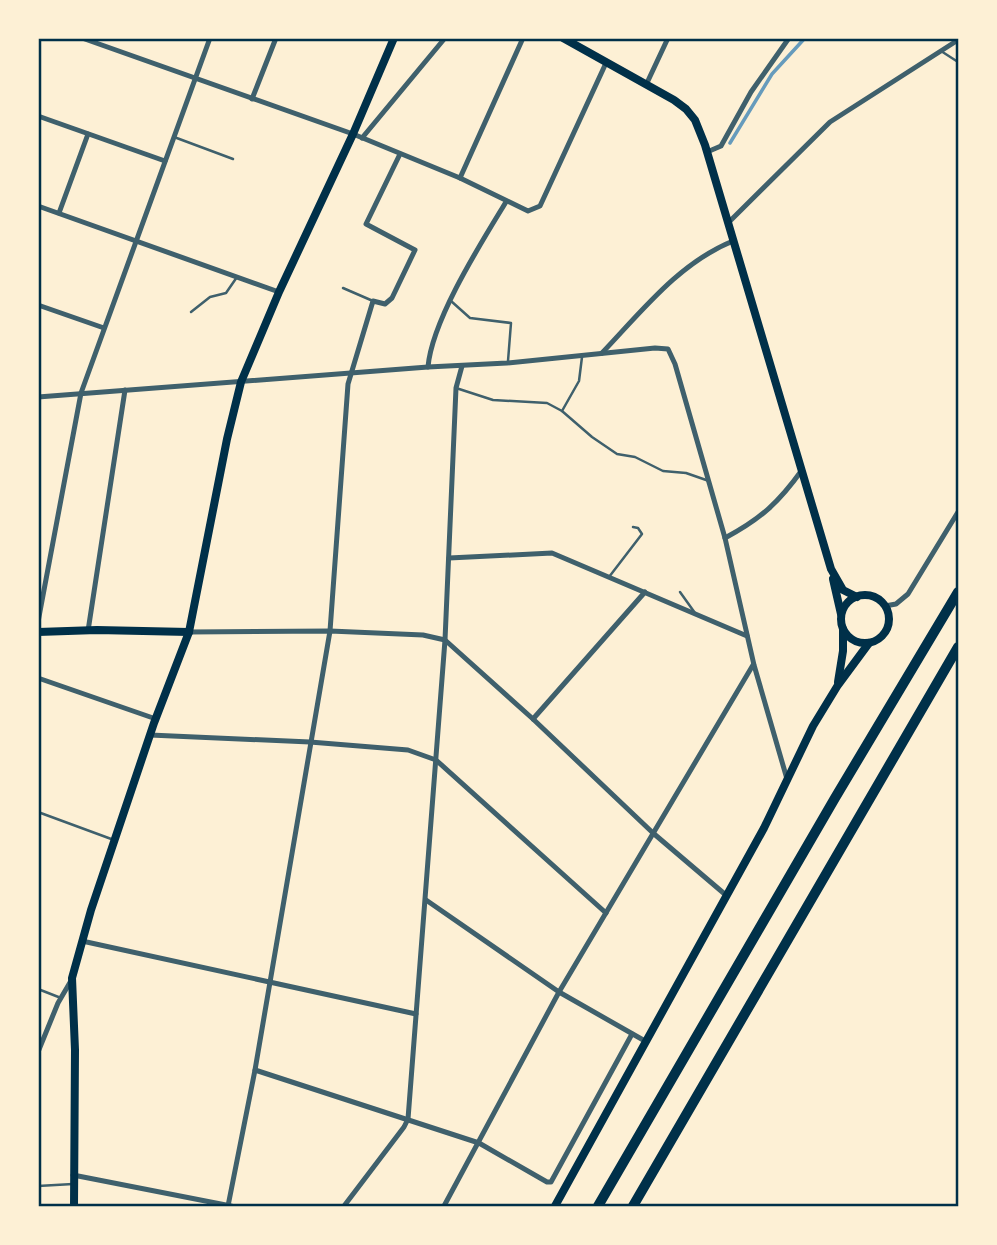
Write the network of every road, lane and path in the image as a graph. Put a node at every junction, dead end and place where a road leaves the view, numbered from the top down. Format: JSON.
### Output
{"nodes":[{"id":1,"x":82,"y":38,"type":"edge"},
{"id":2,"x":210,"y":38,"type":"edge"},
{"id":3,"x":276,"y":38,"type":"edge"},
{"id":4,"x":394,"y":38,"type":"edge"},
{"id":5,"x":445,"y":38,"type":"edge"},
{"id":6,"x":523,"y":38,"type":"edge"},
{"id":7,"x":563,"y":38,"type":"edge"},
{"id":8,"x":668,"y":38,"type":"edge"},
{"id":9,"x":789,"y":38,"type":"edge"},
{"id":10,"x":958,"y":40,"type":"edge"},
{"id":11,"x":941,"y":51,"type":"junction"},
{"id":12,"x":606,"y":62,"type":"junction"},
{"id":13,"x":958,"y":62,"type":"edge"},
{"id":14,"x":195,"y":79,"type":"junction"},
{"id":15,"x":646,"y":85,"type":"junction"},
{"id":16,"x":252,"y":99,"type":"junction"},
{"id":17,"x":38,"y":116,"type":"edge"},
{"id":18,"x":88,"y":134,"type":"junction"},
{"id":19,"x":353,"y":134,"type":"junction"},
{"id":20,"x":174,"y":137,"type":"junction"},
{"id":21,"x":362,"y":138,"type":"junction"},
{"id":22,"x":707,"y":152,"type":"junction"},
{"id":23,"x":400,"y":154,"type":"junction"},
{"id":24,"x":233,"y":159,"type":"dead end"},
{"id":25,"x":165,"y":161,"type":"junction"},
{"id":26,"x":460,"y":178,"type":"junction"},
{"id":27,"x":506,"y":202,"type":"junction"},
{"id":28,"x":38,"y":206,"type":"edge"},
{"id":29,"x":59,"y":213,"type":"junction"},
{"id":30,"x":728,"y":223,"type":"junction"},
{"id":31,"x":136,"y":240,"type":"junction"},
{"id":32,"x":733,"y":241,"type":"junction"},
{"id":33,"x":237,"y":277,"type":"junction"},
{"id":34,"x":343,"y":288,"type":"dead end"},
{"id":35,"x":279,"y":292,"type":"junction"},
{"id":36,"x":373,"y":301,"type":"junction"},
{"id":37,"x":450,"y":301,"type":"junction"},
{"id":38,"x":38,"y":305,"type":"edge"},
{"id":39,"x":191,"y":312,"type":"dead end"},
{"id":40,"x":104,"y":328,"type":"junction"},
{"id":41,"x":602,"y":353,"type":"junction"},
{"id":42,"x":582,"y":357,"type":"junction"},
{"id":43,"x":507,"y":363,"type":"junction"},
{"id":44,"x":462,"y":366,"type":"junction"},
{"id":45,"x":428,"y":367,"type":"junction"},
{"id":46,"x":350,"y":373,"type":"junction"},
{"id":47,"x":241,"y":382,"type":"junction"},
{"id":48,"x":456,"y":388,"type":"junction"},
{"id":49,"x":125,"y":390,"type":"junction"},
{"id":50,"x":81,"y":393,"type":"junction"},
{"id":51,"x":38,"y":397,"type":"edge"},
{"id":52,"x":562,"y":411,"type":"junction"},
{"id":53,"x":802,"y":470,"type":"junction"},
{"id":54,"x":709,"y":481,"type":"junction"},
{"id":55,"x":958,"y":512,"type":"edge"},
{"id":56,"x":633,"y":527,"type":"dead end"},
{"id":57,"x":725,"y":538,"type":"junction"},
{"id":58,"x":449,"y":558,"type":"junction"},
{"id":59,"x":831,"y":569,"type":"junction"},
{"id":60,"x":609,"y":577,"type":"junction"},
{"id":61,"x":645,"y":592,"type":"junction"},
{"id":62,"x":958,"y":592,"type":"edge"},
{"id":63,"x":680,"y":593,"type":"dead end"},
{"id":64,"x":857,"y":597,"type":"junction"},
{"id":65,"x":885,"y":606,"type":"junction"},
{"id":66,"x":695,"y":613,"type":"junction"},
{"id":67,"x":842,"y":614,"type":"junction"},
{"id":68,"x":38,"y":622,"type":"edge"},
{"id":69,"x":843,"y":629,"type":"junction"},
{"id":70,"x":88,"y":631,"type":"junction"},
{"id":71,"x":330,"y":631,"type":"junction"},
{"id":72,"x":38,"y":632,"type":"edge"},
{"id":73,"x":189,"y":632,"type":"junction"},
{"id":74,"x":747,"y":636,"type":"junction"},
{"id":75,"x":445,"y":640,"type":"junction"},
{"id":76,"x":869,"y":643,"type":"junction"},
{"id":77,"x":958,"y":646,"type":"edge"},
{"id":78,"x":754,"y":665,"type":"junction"},
{"id":79,"x":38,"y":678,"type":"edge"},
{"id":80,"x":838,"y":685,"type":"junction"},
{"id":81,"x":156,"y":719,"type":"junction"},
{"id":82,"x":533,"y":719,"type":"junction"},
{"id":83,"x":150,"y":735,"type":"junction"},
{"id":84,"x":310,"y":742,"type":"junction"},
{"id":85,"x":436,"y":760,"type":"junction"},
{"id":86,"x":788,"y":782,"type":"junction"},
{"id":87,"x":38,"y":812,"type":"edge"},
{"id":88,"x":653,"y":833,"type":"junction"},
{"id":89,"x":115,"y":840,"type":"junction"},
{"id":90,"x":727,"y":896,"type":"junction"},
{"id":91,"x":426,"y":900,"type":"junction"},
{"id":92,"x":606,"y":913,"type":"junction"},
{"id":93,"x":82,"y":941,"type":"junction"},
{"id":94,"x":72,"y":978,"type":"junction"},
{"id":95,"x":269,"y":981,"type":"junction"},
{"id":96,"x":38,"y":989,"type":"edge"},
{"id":97,"x":559,"y":992,"type":"junction"},
{"id":98,"x":61,"y":998,"type":"junction"},
{"id":99,"x":416,"y":1014,"type":"junction"},
{"id":100,"x":632,"y":1034,"type":"junction"},
{"id":101,"x":645,"y":1041,"type":"junction"},
{"id":102,"x":38,"y":1052,"type":"edge"},
{"id":103,"x":255,"y":1070,"type":"junction"},
{"id":104,"x":408,"y":1119,"type":"junction"},
{"id":105,"x":479,"y":1143,"type":"junction"},
{"id":106,"x":73,"y":1180,"type":"junction"},
{"id":107,"x":38,"y":1186,"type":"edge"},
{"id":108,"x":74,"y":1206,"type":"edge"},
{"id":109,"x":229,"y":1206,"type":"edge"},
{"id":110,"x":344,"y":1206,"type":"edge"},
{"id":111,"x":444,"y":1206,"type":"edge"},
{"id":112,"x":555,"y":1206,"type":"edge"},
{"id":113,"x":598,"y":1206,"type":"edge"},
{"id":114,"x":633,"y":1206,"type":"edge"}],
"edges":[{"from":1,"to":14,"type":"street"},
{"from":2,"to":14,"type":"street"},
{"from":3,"to":16,"type":"street"},
{"from":4,"to":19,"type":"main road"},
{"from":5,"to":21,"type":"street"},
{"from":6,"to":26,"type":"street"},
{"from":7,"to":12,"type":"main road"},
{"from":8,"to":15,"type":"street"},
{"from":9,"to":22,"type":"street"},
{"from":10,"to":11,"type":"street"},
{"from":11,"to":13,"type":"lane"},
{"from":11,"to":30,"type":"street"},
{"from":12,"to":15,"type":"main road"},
{"from":12,"to":27,"type":"street"},
{"from":14,"to":16,"type":"street"},
{"from":14,"to":20,"type":"street"},
{"from":15,"to":22,"type":"main road"},
{"from":16,"to":19,"type":"street"},
{"from":17,"to":18,"type":"street"},
{"from":18,"to":25,"type":"street"},
{"from":18,"to":29,"type":"street"},
{"from":19,"to":21,"type":"street"},
{"from":19,"to":35,"type":"main road"},
{"from":20,"to":24,"type":"lane"},
{"from":20,"to":25,"type":"street"},
{"from":21,"to":23,"type":"street"},
{"from":22,"to":30,"type":"main road"},
{"from":23,"to":26,"type":"street"},
{"from":23,"to":36,"type":"street"},
{"from":25,"to":31,"type":"street"},
{"from":26,"to":27,"type":"street"},
{"from":27,"to":37,"type":"street"},
{"from":28,"to":29,"type":"street"},
{"from":29,"to":31,"type":"street"},
{"from":30,"to":32,"type":"main road"},
{"from":31,"to":33,"type":"street"},
{"from":31,"to":40,"type":"street"},
{"from":32,"to":41,"type":"street"},
{"from":32,"to":53,"type":"main road"},
{"from":33,"to":35,"type":"street"},
{"from":33,"to":39,"type":"lane"},
{"from":34,"to":36,"type":"lane"},
{"from":35,"to":47,"type":"main road"},
{"from":36,"to":46,"type":"street"},
{"from":37,"to":43,"type":"lane"},
{"from":37,"to":45,"type":"street"},
{"from":38,"to":40,"type":"street"},
{"from":40,"to":50,"type":"street"},
{"from":41,"to":42,"type":"street"},
{"from":41,"to":54,"type":"street"},
{"from":42,"to":43,"type":"street"},
{"from":42,"to":52,"type":"lane"},
{"from":43,"to":44,"type":"street"},
{"from":44,"to":45,"type":"street"},
{"from":44,"to":48,"type":"street"},
{"from":45,"to":46,"type":"street"},
{"from":46,"to":47,"type":"street"},
{"from":46,"to":71,"type":"street"},
{"from":47,"to":49,"type":"street"},
{"from":47,"to":73,"type":"main road"},
{"from":48,"to":52,"type":"lane"},
{"from":48,"to":58,"type":"street"},
{"from":49,"to":50,"type":"street"},
{"from":49,"to":70,"type":"street"},
{"from":50,"to":51,"type":"street"},
{"from":50,"to":68,"type":"street"},
{"from":52,"to":54,"type":"lane"},
{"from":53,"to":57,"type":"street"},
{"from":53,"to":59,"type":"main road"},
{"from":54,"to":57,"type":"street"},
{"from":55,"to":65,"type":"street"},
{"from":56,"to":60,"type":"lane"},
{"from":57,"to":74,"type":"street"},
{"from":58,"to":60,"type":"street"},
{"from":58,"to":75,"type":"street"},
{"from":59,"to":64,"type":"main road"},
{"from":59,"to":67,"type":"main road"},
{"from":60,"to":61,"type":"street"},
{"from":61,"to":66,"type":"street"},
{"from":61,"to":82,"type":"street"},
{"from":62,"to":113,"type":"highway"},
{"from":63,"to":66,"type":"lane"},
{"from":64,"to":65,"type":"main road"},
{"from":64,"to":67,"type":"main road"},
{"from":65,"to":76,"type":"main road"},
{"from":66,"to":74,"type":"street"},
{"from":67,"to":69,"type":"main road"},
{"from":69,"to":76,"type":"main road"},
{"from":69,"to":80,"type":"main road"},
{"from":70,"to":72,"type":"main road"},
{"from":70,"to":73,"type":"main road"},
{"from":71,"to":73,"type":"street"},
{"from":71,"to":75,"type":"street"},
{"from":71,"to":84,"type":"street"},
{"from":73,"to":81,"type":"main road"},
{"from":74,"to":78,"type":"street"},
{"from":75,"to":82,"type":"street"},
{"from":75,"to":85,"type":"street"},
{"from":76,"to":80,"type":"main road"},
{"from":77,"to":114,"type":"highway"},
{"from":78,"to":86,"type":"street"},
{"from":78,"to":88,"type":"street"},
{"from":79,"to":81,"type":"street"},
{"from":80,"to":86,"type":"main road"},
{"from":81,"to":83,"type":"main road"},
{"from":82,"to":88,"type":"street"},
{"from":83,"to":84,"type":"street"},
{"from":83,"to":89,"type":"main road"},
{"from":84,"to":85,"type":"street"},
{"from":84,"to":95,"type":"street"},
{"from":85,"to":91,"type":"street"},
{"from":85,"to":92,"type":"street"},
{"from":86,"to":90,"type":"main road"},
{"from":87,"to":89,"type":"lane"},
{"from":88,"to":90,"type":"street"},
{"from":88,"to":92,"type":"street"},
{"from":89,"to":93,"type":"main road"},
{"from":90,"to":101,"type":"main road"},
{"from":91,"to":97,"type":"street"},
{"from":91,"to":99,"type":"street"},
{"from":92,"to":97,"type":"street"},
{"from":93,"to":94,"type":"main road"},
{"from":93,"to":95,"type":"street"},
{"from":94,"to":98,"type":"street"},
{"from":94,"to":106,"type":"main road"},
{"from":95,"to":99,"type":"street"},
{"from":95,"to":103,"type":"street"},
{"from":96,"to":98,"type":"lane"},
{"from":97,"to":100,"type":"street"},
{"from":97,"to":105,"type":"street"},
{"from":98,"to":102,"type":"street"},
{"from":99,"to":104,"type":"street"},
{"from":100,"to":101,"type":"street"},
{"from":100,"to":105,"type":"street"},
{"from":101,"to":112,"type":"main road"},
{"from":103,"to":104,"type":"street"},
{"from":103,"to":109,"type":"street"},
{"from":104,"to":105,"type":"street"},
{"from":104,"to":110,"type":"street"},
{"from":105,"to":111,"type":"street"},
{"from":106,"to":107,"type":"lane"},
{"from":106,"to":108,"type":"main road"},
{"from":106,"to":109,"type":"street"}]}
